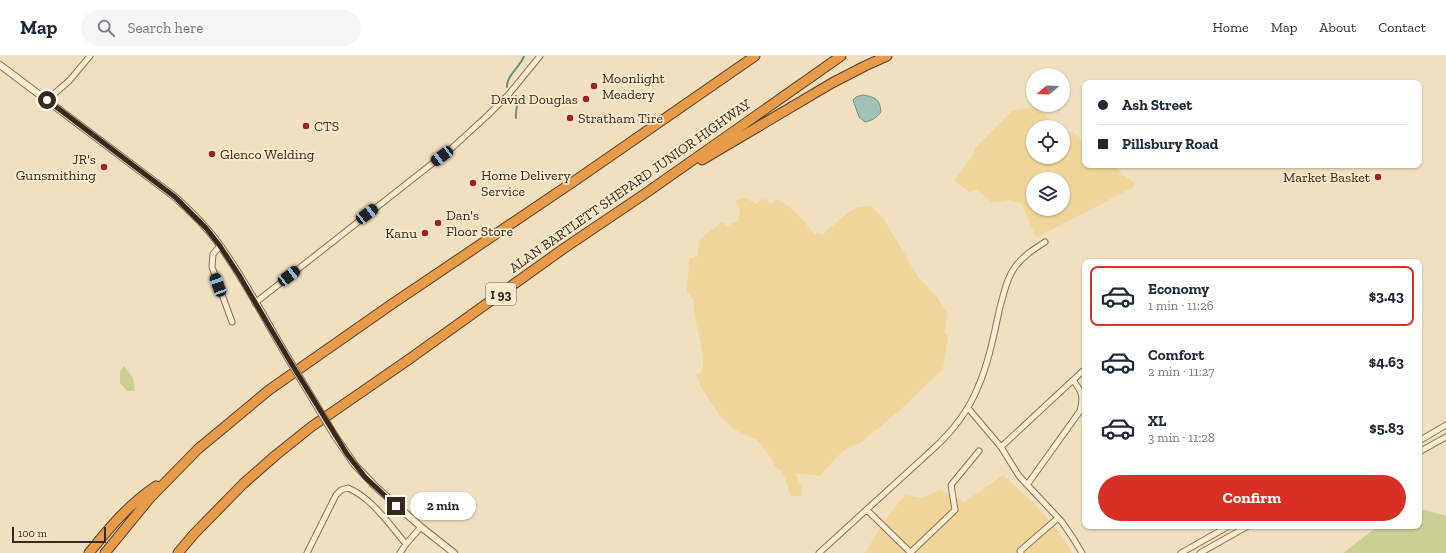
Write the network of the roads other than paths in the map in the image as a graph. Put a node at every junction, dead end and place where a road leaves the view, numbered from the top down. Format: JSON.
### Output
{"nodes":[{"id":1,"x":90,"y":56,"type":"edge"},
{"id":2,"x":540,"y":56,"type":"edge"},
{"id":3,"x":755,"y":56,"type":"edge"},
{"id":4,"x":841,"y":56,"type":"edge"},
{"id":5,"x":887,"y":56,"type":"edge"},
{"id":6,"x":0,"y":65,"type":"edge"},
{"id":7,"x":47,"y":100,"type":"junction"},
{"id":8,"x":646,"y":193,"type":"junction"},
{"id":9,"x":1045,"y":242,"type":"dead end"},
{"id":10,"x":220,"y":246,"type":"junction"},
{"id":11,"x":255,"y":303,"type":"junction"},
{"id":12,"x":232,"y":322,"type":"dead end"},
{"id":13,"x":1082,"y":372,"type":"edge"},
{"id":14,"x":1073,"y":380,"type":"junction"},
{"id":15,"x":1082,"y":397,"type":"edge"},
{"id":16,"x":1082,"y":404,"type":"edge"},
{"id":17,"x":968,"y":408,"type":"junction"},
{"id":18,"x":1446,"y":425,"type":"edge"},
{"id":19,"x":1446,"y":437,"type":"edge"},
{"id":20,"x":1422,"y":439,"type":"edge"},
{"id":21,"x":1001,"y":447,"type":"junction"},
{"id":22,"x":1422,"y":450,"type":"edge"},
{"id":23,"x":979,"y":451,"type":"dead end"},
{"id":24,"x":172,"y":475,"type":"junction"},
{"id":25,"x":1027,"y":485,"type":"junction"},
{"id":26,"x":867,"y":510,"type":"junction"},
{"id":27,"x":1058,"y":518,"type":"junction"},
{"id":28,"x":421,"y":527,"type":"junction"},
{"id":29,"x":1224,"y":529,"type":"edge"},
{"id":30,"x":1243,"y":529,"type":"edge"},
{"id":31,"x":406,"y":544,"type":"junction"},
{"id":32,"x":89,"y":553,"type":"edge"},
{"id":33,"x":105,"y":553,"type":"edge"},
{"id":34,"x":178,"y":553,"type":"edge"},
{"id":35,"x":307,"y":553,"type":"edge"},
{"id":36,"x":400,"y":553,"type":"edge"},
{"id":37,"x":454,"y":553,"type":"edge"},
{"id":38,"x":819,"y":553,"type":"edge"},
{"id":39,"x":910,"y":553,"type":"edge"},
{"id":40,"x":1021,"y":553,"type":"edge"},
{"id":41,"x":1082,"y":553,"type":"edge"},
{"id":42,"x":1181,"y":553,"type":"edge"},
{"id":43,"x":1200,"y":553,"type":"edge"}],
"edges":[{"from":1,"to":7,"type":"street"},
{"from":2,"to":11,"type":"street"},
{"from":3,"to":24,"type":"highway"},
{"from":4,"to":8,"type":"highway","name":"ALAN BARTLETT SHEPARD JUNIOR HIGHWAY","number":"I 93"},
{"from":5,"to":8,"type":"highway"},
{"from":6,"to":7,"type":"street"},
{"from":7,"to":10,"type":"street"},
{"from":8,"to":34,"type":"highway","name":"ALAN BARTLETT SHEPARD JUNIOR HIGHWAY","number":"I 93"},
{"from":9,"to":17,"type":"street"},
{"from":10,"to":11,"type":"street"},
{"from":10,"to":12,"type":"street"},
{"from":11,"to":28,"type":"street","bridge":true},
{"from":13,"to":14,"type":"street"},
{"from":14,"to":15,"type":"street"},
{"from":14,"to":21,"type":"street"},
{"from":16,"to":25,"type":"street"},
{"from":17,"to":21,"type":"street"},
{"from":17,"to":26,"type":"street"},
{"from":18,"to":20,"type":"street"},
{"from":19,"to":22,"type":"street"},
{"from":21,"to":25,"type":"street"},
{"from":23,"to":39,"type":"street"},
{"from":24,"to":32,"type":"highway"},
{"from":24,"to":33,"type":"highway"},
{"from":25,"to":27,"type":"street"},
{"from":26,"to":38,"type":"street"},
{"from":26,"to":39,"type":"street"},
{"from":27,"to":40,"type":"street"},
{"from":27,"to":41,"type":"street"},
{"from":28,"to":31,"type":"street"},
{"from":28,"to":37,"type":"street"},
{"from":29,"to":42,"type":"street"},
{"from":30,"to":43,"type":"street"},
{"from":31,"to":35,"type":"street"},
{"from":31,"to":36,"type":"street"}]}
